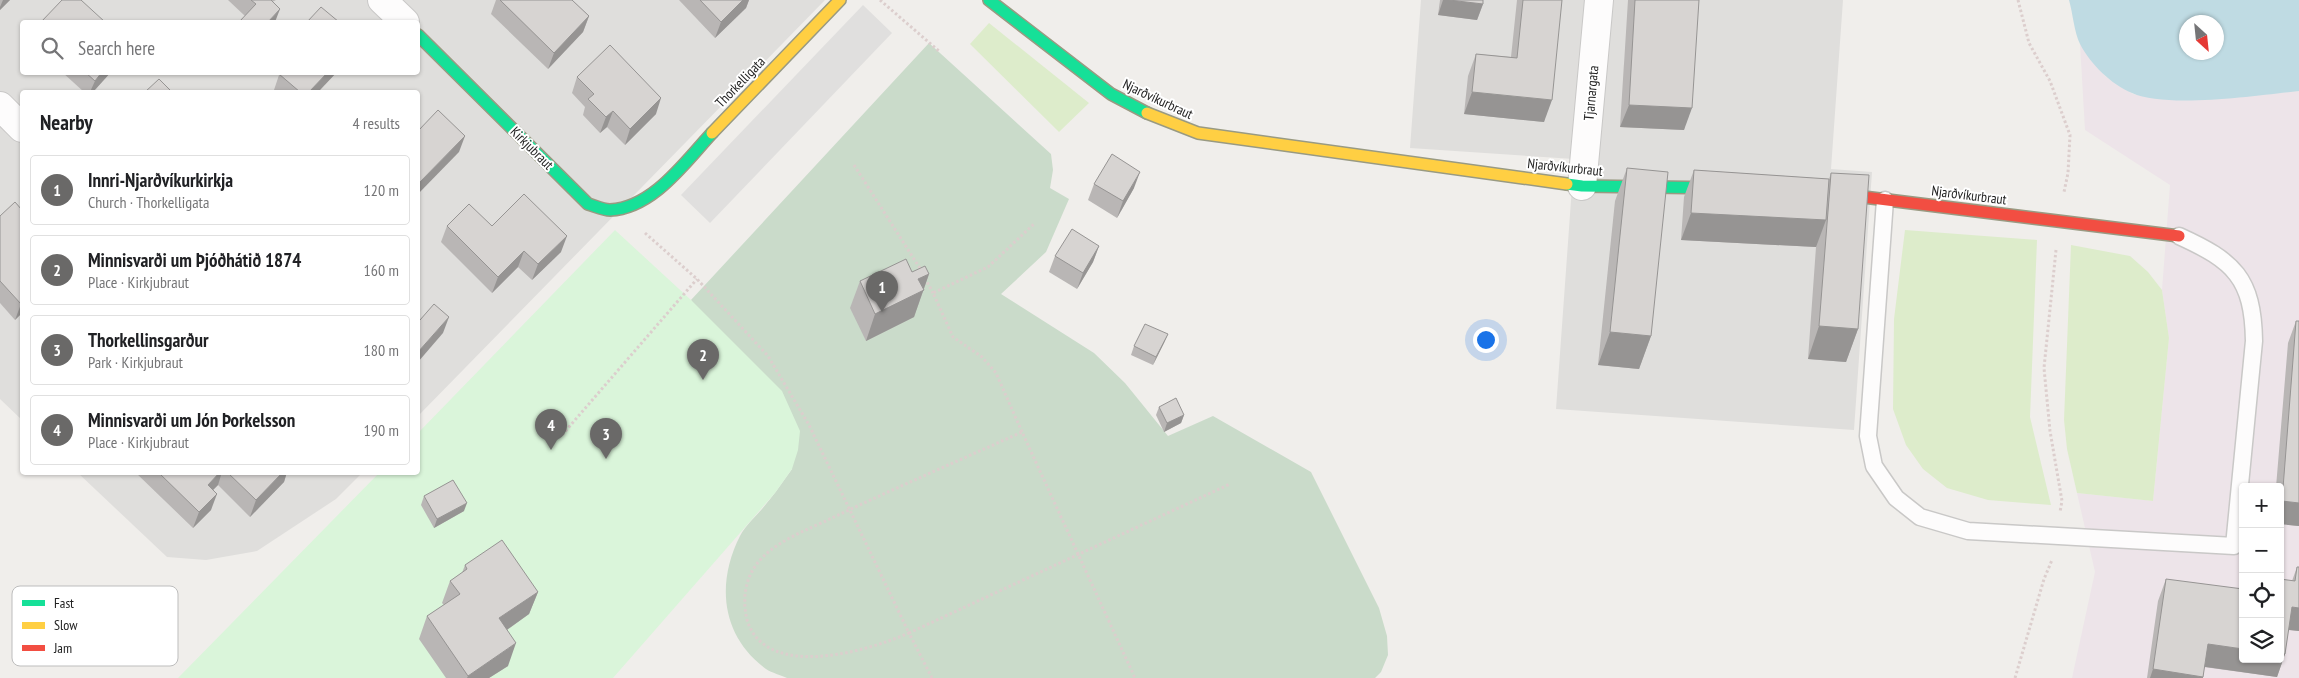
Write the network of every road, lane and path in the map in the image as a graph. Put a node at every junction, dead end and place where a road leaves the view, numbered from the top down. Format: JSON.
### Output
{"nodes":[{"id":1,"x":382,"y":0,"type":"edge"},
{"id":2,"x":840,"y":0,"type":"edge"},
{"id":3,"x":880,"y":0,"type":"edge"},
{"id":4,"x":989,"y":0,"type":"edge"},
{"id":5,"x":1599,"y":0,"type":"edge"},
{"id":6,"x":2018,"y":0,"type":"edge"},
{"id":7,"x":403,"y":20,"type":"edge"},
{"id":8,"x":420,"y":37,"type":"edge"},
{"id":9,"x":940,"y":52,"type":"dead end"},
{"id":10,"x":0,"y":106,"type":"edge"},
{"id":11,"x":20,"y":126,"type":"edge"},
{"id":12,"x":854,"y":165,"type":"dead end"},
{"id":13,"x":1582,"y":186,"type":"junction"},
{"id":14,"x":1739,"y":188,"type":"edge"},
{"id":15,"x":1817,"y":192,"type":"edge"},
{"id":16,"x":1885,"y":200,"type":"junction"},
{"id":17,"x":609,"y":210,"type":"junction"},
{"id":18,"x":2059,"y":221,"type":"junction"},
{"id":19,"x":1035,"y":223,"type":"dead end"},
{"id":20,"x":2179,"y":236,"type":"joint"},
{"id":21,"x":697,"y":280,"type":"junction"},
{"id":22,"x":933,"y":293,"type":"junction"},
{"id":23,"x":1022,"y":432,"type":"junction"},
{"id":24,"x":562,"y":435,"type":"dead end"},
{"id":25,"x":1230,"y":484,"type":"dead end"},
{"id":26,"x":850,"y":510,"type":"junction"},
{"id":27,"x":2057,"y":536,"type":"junction"},
{"id":28,"x":1077,"y":555,"type":"junction"},
{"id":29,"x":910,"y":634,"type":"junction"},
{"id":30,"x":758,"y":648,"type":"dead end"},
{"id":31,"x":856,"y":656,"type":"dead end"},
{"id":32,"x":932,"y":678,"type":"edge"},
{"id":33,"x":1134,"y":678,"type":"edge"},
{"id":34,"x":2014,"y":678,"type":"edge"}],
"edges":[{"from":1,"to":7,"type":"street"},
{"from":2,"to":17,"type":"street","name":"Thorkelligata"},
{"from":3,"to":9,"type":"path"},
{"from":4,"to":13,"type":"street","name":"Njarðvíkurbraut"},
{"from":5,"to":13,"type":"street","name":"Tjarnargata"},
{"from":6,"to":18,"type":"path"},
{"from":8,"to":17,"type":"street","name":"Kirkjubraut"},
{"from":10,"to":11,"type":"street"},
{"from":12,"to":22,"type":"path"},
{"from":13,"to":14,"type":"street","name":"Njarðvíkurbraut"},
{"from":15,"to":16,"type":"street","name":"Njarðvíkurbraut"},
{"from":16,"to":18,"type":"street","name":"Njarðvíkurbraut"},
{"from":16,"to":27,"type":"lane"},
{"from":17,"to":21,"type":"path"},
{"from":18,"to":20,"type":"street","name":"Njarðvíkurbraut"},
{"from":18,"to":27,"type":"path"},
{"from":19,"to":22,"type":"path"},
{"from":20,"to":27,"type":"lane"},
{"from":21,"to":24,"type":"path"},
{"from":21,"to":26,"type":"path"},
{"from":22,"to":23,"type":"path"},
{"from":23,"to":26,"type":"path"},
{"from":23,"to":28,"type":"path"},
{"from":25,"to":28,"type":"path"},
{"from":26,"to":29,"type":"path"},
{"from":26,"to":30,"type":"path"},
{"from":27,"to":34,"type":"path"},
{"from":28,"to":29,"type":"path"},
{"from":28,"to":33,"type":"path"},
{"from":29,"to":31,"type":"path"},
{"from":29,"to":32,"type":"path"}]}
